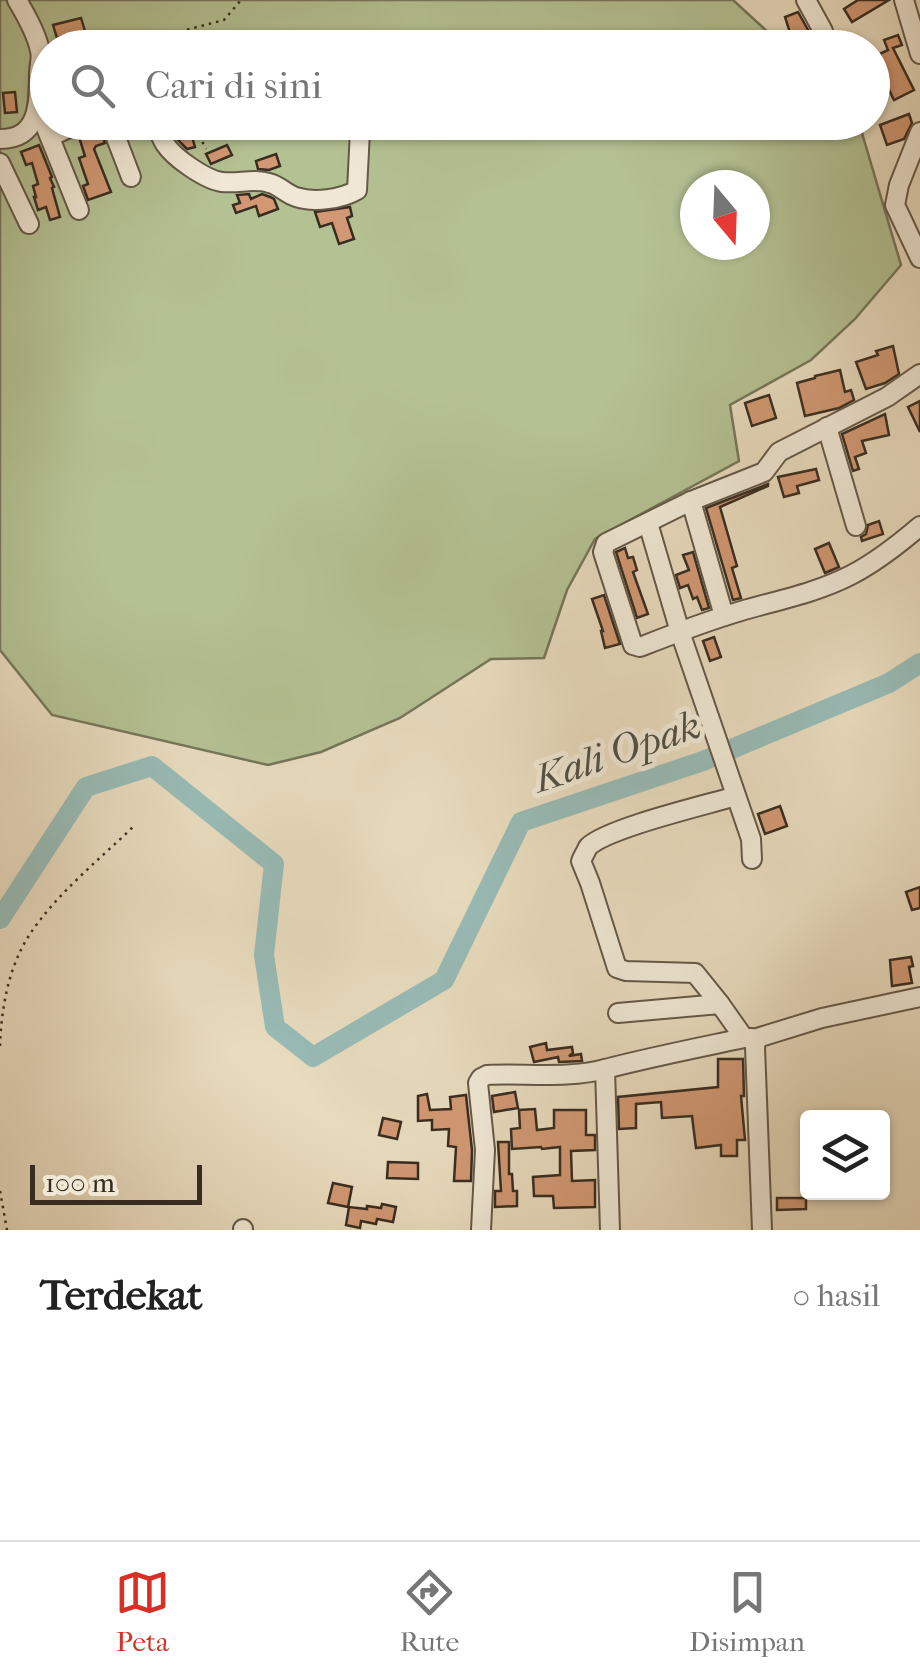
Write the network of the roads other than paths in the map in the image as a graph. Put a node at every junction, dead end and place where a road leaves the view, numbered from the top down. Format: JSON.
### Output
{"nodes":[{"id":1,"x":17,"y":0,"type":"edge"},
{"id":2,"x":806,"y":0,"type":"edge"},
{"id":3,"x":904,"y":0,"type":"edge"},
{"id":4,"x":33,"y":30,"type":"edge"},
{"id":5,"x":822,"y":30,"type":"edge"},
{"id":6,"x":920,"y":52,"type":"edge"},
{"id":7,"x":30,"y":125,"type":"edge"},
{"id":8,"x":920,"y":132,"type":"edge"},
{"id":9,"x":0,"y":139,"type":"edge"},
{"id":10,"x":51,"y":140,"type":"edge"},
{"id":11,"x":117,"y":140,"type":"edge"},
{"id":12,"x":164,"y":140,"type":"edge"},
{"id":13,"x":360,"y":140,"type":"edge"},
{"id":14,"x":0,"y":163,"type":"edge"},
{"id":15,"x":131,"y":177,"type":"dead end"},
{"id":16,"x":79,"y":210,"type":"dead end"},
{"id":17,"x":29,"y":224,"type":"dead end"},
{"id":18,"x":920,"y":258,"type":"edge"},
{"id":19,"x":920,"y":374,"type":"edge"},
{"id":20,"x":827,"y":427,"type":"junction"},
{"id":21,"x":690,"y":501,"type":"junction"},
{"id":22,"x":648,"y":523,"type":"junction"},
{"id":23,"x":856,"y":526,"type":"dead end"},
{"id":24,"x":920,"y":526,"type":"edge"},
{"id":25,"x":724,"y":616,"type":"junction"},
{"id":26,"x":680,"y":632,"type":"junction"},
{"id":27,"x":736,"y":796,"type":"junction"},
{"id":28,"x":752,"y":860,"type":"dead end"},
{"id":29,"x":920,"y":997,"type":"edge"},
{"id":30,"x":720,"y":1004,"type":"junction"},
{"id":31,"x":618,"y":1012,"type":"dead end"},
{"id":32,"x":750,"y":1038,"type":"junction"},
{"id":33,"x":605,"y":1069,"type":"junction"},
{"id":34,"x":481,"y":1230,"type":"edge"},
{"id":35,"x":610,"y":1230,"type":"edge"},
{"id":36,"x":762,"y":1230,"type":"edge"}],
"edges":[{"from":1,"to":4,"type":"street"},
{"from":2,"to":5,"type":"street"},
{"from":3,"to":6,"type":"street"},
{"from":7,"to":9,"type":"street"},
{"from":8,"to":18,"type":"street"},
{"from":10,"to":16,"type":"street"},
{"from":11,"to":15,"type":"street"},
{"from":12,"to":13,"type":"street"},
{"from":14,"to":17,"type":"street"},
{"from":19,"to":20,"type":"street"},
{"from":20,"to":21,"type":"street"},
{"from":20,"to":23,"type":"street"},
{"from":21,"to":22,"type":"street"},
{"from":21,"to":25,"type":"street"},
{"from":22,"to":26,"type":"street"},
{"from":22,"to":26,"type":"street"},
{"from":24,"to":25,"type":"street"},
{"from":25,"to":26,"type":"street"},
{"from":26,"to":27,"type":"street"},
{"from":27,"to":28,"type":"street"},
{"from":27,"to":30,"type":"street"},
{"from":29,"to":32,"type":"street"},
{"from":30,"to":31,"type":"street"},
{"from":30,"to":32,"type":"street"},
{"from":32,"to":33,"type":"street"},
{"from":32,"to":36,"type":"street"},
{"from":33,"to":34,"type":"street"},
{"from":33,"to":35,"type":"street"}]}
